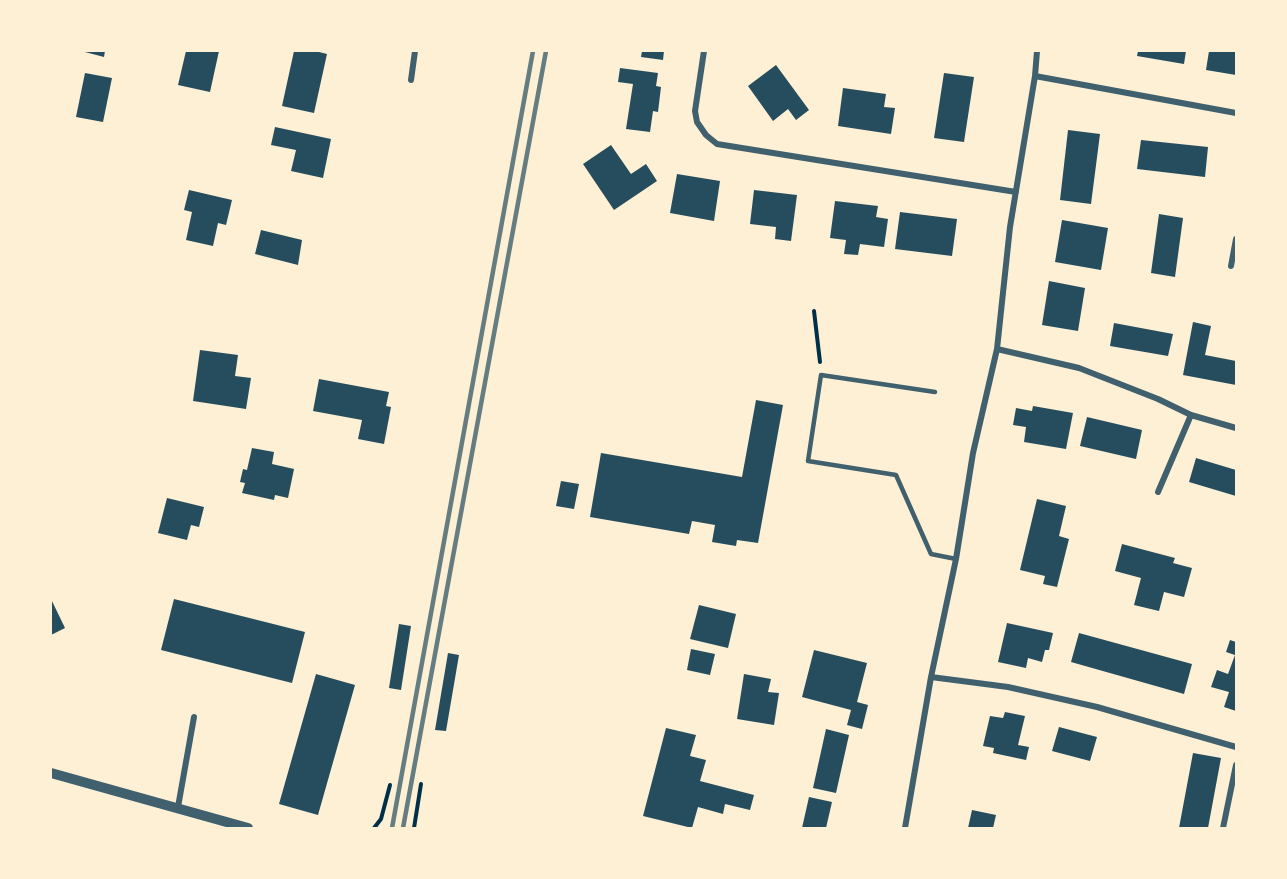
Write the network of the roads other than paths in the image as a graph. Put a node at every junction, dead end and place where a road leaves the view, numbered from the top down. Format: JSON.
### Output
{"nodes":[{"id":1,"x":415,"y":51,"type":"edge"},
{"id":2,"x":704,"y":51,"type":"edge"},
{"id":3,"x":1037,"y":51,"type":"edge"},
{"id":4,"x":1035,"y":76,"type":"junction"},
{"id":5,"x":411,"y":80,"type":"dead end"},
{"id":6,"x":1236,"y":113,"type":"edge"},
{"id":7,"x":1016,"y":192,"type":"junction"},
{"id":8,"x":1236,"y":238,"type":"edge"},
{"id":9,"x":1231,"y":266,"type":"dead end"},
{"id":10,"x":997,"y":349,"type":"junction"},
{"id":11,"x":935,"y":392,"type":"dead end"},
{"id":12,"x":1191,"y":415,"type":"junction"},
{"id":13,"x":1236,"y":428,"type":"edge"},
{"id":14,"x":1158,"y":492,"type":"dead end"},
{"id":15,"x":956,"y":559,"type":"junction"},
{"id":16,"x":931,"y":677,"type":"junction"},
{"id":17,"x":194,"y":717,"type":"dead end"},
{"id":18,"x":1236,"y":747,"type":"edge"},
{"id":19,"x":1236,"y":765,"type":"edge"},
{"id":20,"x":51,"y":773,"type":"edge"},
{"id":21,"x":178,"y":807,"type":"junction"},
{"id":22,"x":248,"y":828,"type":"edge"},
{"id":23,"x":904,"y":828,"type":"edge"},
{"id":24,"x":1223,"y":828,"type":"edge"}],
"edges":[{"from":1,"to":5,"type":"street"},
{"from":2,"to":7,"type":"street"},
{"from":3,"to":4,"type":"street"},
{"from":4,"to":6,"type":"street"},
{"from":4,"to":7,"type":"street"},
{"from":7,"to":10,"type":"street"},
{"from":8,"to":9,"type":"street"},
{"from":10,"to":12,"type":"street"},
{"from":10,"to":15,"type":"street"},
{"from":11,"to":15,"type":"lane"},
{"from":12,"to":13,"type":"street"},
{"from":12,"to":14,"type":"street"},
{"from":15,"to":16,"type":"street"},
{"from":16,"to":18,"type":"street"},
{"from":16,"to":23,"type":"street"},
{"from":17,"to":21,"type":"street"},
{"from":19,"to":24,"type":"street"},
{"from":20,"to":21,"type":"street"},
{"from":21,"to":22,"type":"street"}]}
